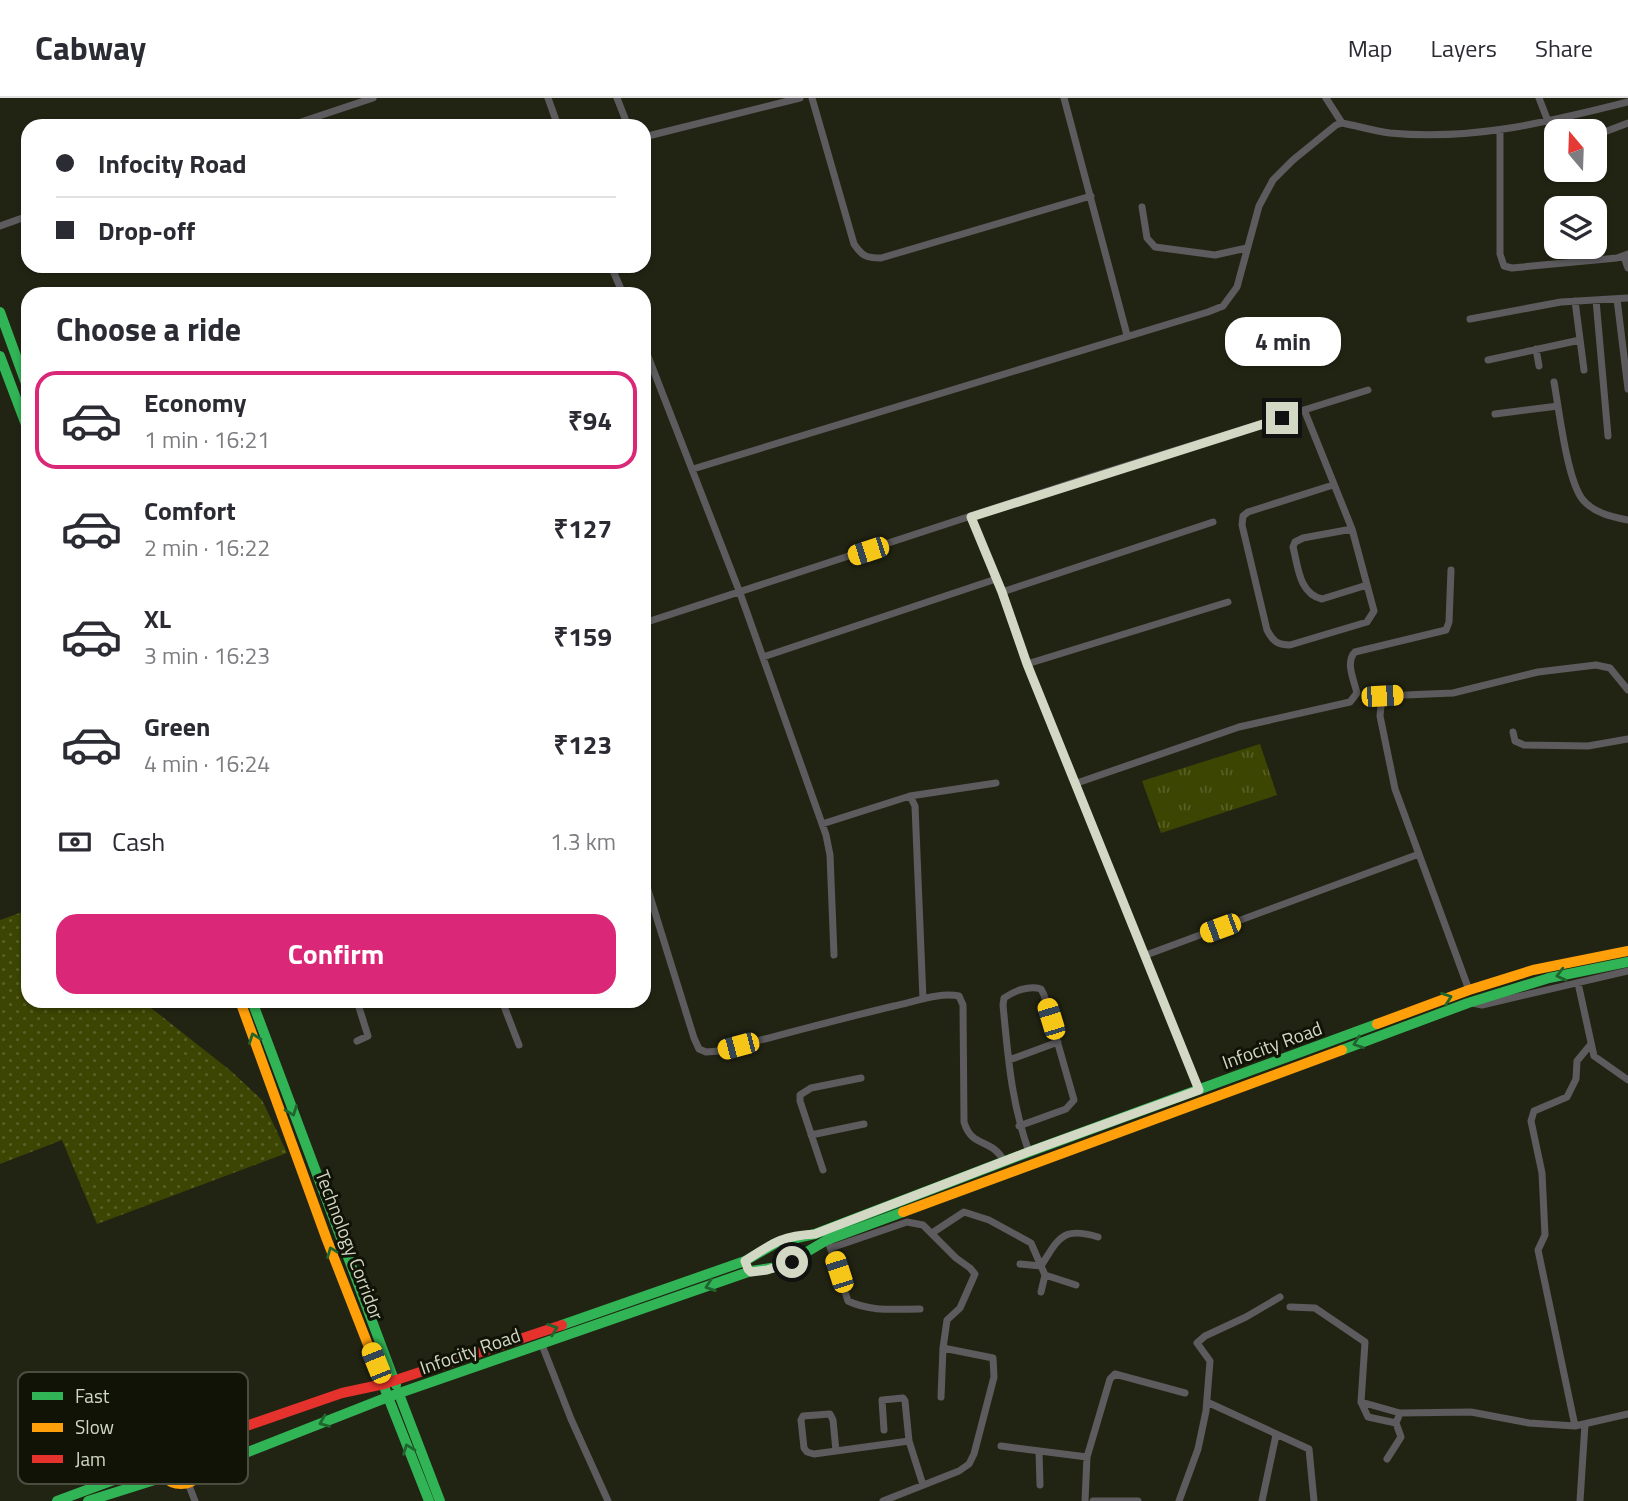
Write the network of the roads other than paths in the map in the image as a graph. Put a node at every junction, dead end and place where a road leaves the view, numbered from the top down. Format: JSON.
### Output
{"nodes":[{"id":1,"x":373,"y":98,"type":"edge"},
{"id":2,"x":548,"y":98,"type":"edge"},
{"id":3,"x":617,"y":98,"type":"edge"},
{"id":4,"x":800,"y":98,"type":"edge"},
{"id":5,"x":812,"y":98,"type":"edge"},
{"id":6,"x":1064,"y":98,"type":"edge"},
{"id":7,"x":1326,"y":98,"type":"edge"},
{"id":8,"x":1539,"y":98,"type":"edge"},
{"id":9,"x":1628,"y":102,"type":"edge"},
{"id":10,"x":310,"y":119,"type":"edge"},
{"id":11,"x":556,"y":119,"type":"edge"},
{"id":12,"x":625,"y":119,"type":"edge"},
{"id":13,"x":1547,"y":119,"type":"edge"},
{"id":14,"x":1560,"y":119,"type":"edge"},
{"id":15,"x":1628,"y":122,"type":"edge"},
{"id":16,"x":1342,"y":123,"type":"junction"},
{"id":17,"x":1544,"y":123,"type":"edge"},
{"id":18,"x":1607,"y":130,"type":"edge"},
{"id":19,"x":1500,"y":131,"type":"junction"},
{"id":20,"x":651,"y":135,"type":"edge"},
{"id":21,"x":1091,"y":196,"type":"junction"},
{"id":22,"x":1142,"y":207,"type":"dead end"},
{"id":23,"x":21,"y":218,"type":"edge"},
{"id":24,"x":0,"y":226,"type":"edge"},
{"id":25,"x":1247,"y":248,"type":"junction"},
{"id":26,"x":1626,"y":256,"type":"edge"},
{"id":27,"x":1628,"y":268,"type":"edge"},
{"id":28,"x":1628,"y":298,"type":"edge"},
{"id":29,"x":1617,"y":299,"type":"junction"},
{"id":30,"x":1596,"y":300,"type":"junction"},
{"id":31,"x":1575,"y":301,"type":"junction"},
{"id":32,"x":0,"y":312,"type":"edge"},
{"id":33,"x":1470,"y":319,"type":"dead end"},
{"id":34,"x":1126,"y":335,"type":"junction"},
{"id":35,"x":1580,"y":340,"type":"junction"},
{"id":36,"x":1625,"y":345,"type":"edge"},
{"id":37,"x":1536,"y":349,"type":"junction"},
{"id":38,"x":0,"y":356,"type":"edge"},
{"id":39,"x":1488,"y":360,"type":"dead end"},
{"id":40,"x":651,"y":364,"type":"edge"},
{"id":41,"x":1539,"y":366,"type":"dead end"},
{"id":42,"x":21,"y":370,"type":"edge"},
{"id":43,"x":1584,"y":370,"type":"dead end"},
{"id":44,"x":1554,"y":382,"type":"dead end"},
{"id":45,"x":1628,"y":387,"type":"edge"},
{"id":46,"x":1368,"y":390,"type":"dead end"},
{"id":47,"x":1558,"y":406,"type":"junction"},
{"id":48,"x":21,"y":412,"type":"edge"},
{"id":49,"x":1305,"y":412,"type":"junction"},
{"id":50,"x":1494,"y":414,"type":"dead end"},
{"id":51,"x":1608,"y":436,"type":"dead end"},
{"id":52,"x":693,"y":469,"type":"junction"},
{"id":53,"x":1333,"y":485,"type":"junction"},
{"id":54,"x":971,"y":517,"type":"junction"},
{"id":55,"x":1628,"y":520,"type":"edge"},
{"id":56,"x":1213,"y":522,"type":"dead end"},
{"id":57,"x":1352,"y":529,"type":"junction"},
{"id":58,"x":1451,"y":570,"type":"dead end"},
{"id":59,"x":996,"y":579,"type":"junction"},
{"id":60,"x":1367,"y":585,"type":"junction"},
{"id":61,"x":1002,"y":592,"type":"junction"},
{"id":62,"x":740,"y":593,"type":"junction"},
{"id":63,"x":1228,"y":602,"type":"dead end"},
{"id":64,"x":651,"y":621,"type":"edge"},
{"id":65,"x":763,"y":657,"type":"junction"},
{"id":66,"x":1027,"y":664,"type":"junction"},
{"id":67,"x":1628,"y":690,"type":"edge"},
{"id":68,"x":1513,"y":732,"type":"dead end"},
{"id":69,"x":1628,"y":740,"type":"edge"},
{"id":70,"x":996,"y":783,"type":"dead end"},
{"id":71,"x":1077,"y":783,"type":"junction"},
{"id":72,"x":910,"y":796,"type":"junction"},
{"id":73,"x":822,"y":824,"type":"junction"},
{"id":74,"x":1419,"y":854,"type":"junction"},
{"id":75,"x":651,"y":899,"type":"edge"},
{"id":76,"x":834,"y":955,"type":"dead end"},
{"id":77,"x":1146,"y":955,"type":"junction"},
{"id":78,"x":1624,"y":960,"type":"edge"},
{"id":79,"x":1578,"y":983,"type":"junction"},
{"id":80,"x":1469,"y":990,"type":"junction"},
{"id":81,"x":923,"y":999,"type":"junction"},
{"id":82,"x":1468,"y":1003,"type":"junction"},
{"id":83,"x":243,"y":1008,"type":"edge"},
{"id":84,"x":255,"y":1008,"type":"edge"},
{"id":85,"x":359,"y":1008,"type":"edge"},
{"id":86,"x":505,"y":1008,"type":"edge"},
{"id":87,"x":1391,"y":1025,"type":"junction"},
{"id":88,"x":357,"y":1041,"type":"dead end"},
{"id":89,"x":1058,"y":1042,"type":"junction"},
{"id":90,"x":1591,"y":1044,"type":"junction"},
{"id":91,"x":519,"y":1045,"type":"dead end"},
{"id":92,"x":1009,"y":1060,"type":"junction"},
{"id":93,"x":861,"y":1078,"type":"dead end"},
{"id":94,"x":1628,"y":1080,"type":"edge"},
{"id":95,"x":1199,"y":1090,"type":"junction"},
{"id":96,"x":1135,"y":1114,"type":"junction"},
{"id":97,"x":864,"y":1124,"type":"dead end"},
{"id":98,"x":1139,"y":1125,"type":"junction"},
{"id":99,"x":1019,"y":1126,"type":"junction"},
{"id":100,"x":811,"y":1135,"type":"junction"},
{"id":101,"x":1028,"y":1152,"type":"junction"},
{"id":102,"x":1004,"y":1161,"type":"junction"},
{"id":103,"x":823,"y":1170,"type":"dead end"},
{"id":104,"x":932,"y":1233,"type":"junction"},
{"id":105,"x":815,"y":1234,"type":"junction"},
{"id":106,"x":1098,"y":1237,"type":"dead end"},
{"id":107,"x":826,"y":1244,"type":"junction"},
{"id":108,"x":745,"y":1261,"type":"junction"},
{"id":109,"x":1020,"y":1265,"type":"dead end"},
{"id":110,"x":1041,"y":1266,"type":"junction"},
{"id":111,"x":751,"y":1272,"type":"junction"},
{"id":112,"x":1045,"y":1275,"type":"junction"},
{"id":113,"x":1076,"y":1285,"type":"dead end"},
{"id":114,"x":1041,"y":1292,"type":"dead end"},
{"id":115,"x":1280,"y":1297,"type":"dead end"},
{"id":116,"x":1290,"y":1307,"type":"dead end"},
{"id":117,"x":920,"y":1309,"type":"dead end"},
{"id":118,"x":542,"y":1345,"type":"junction"},
{"id":119,"x":943,"y":1348,"type":"junction"},
{"id":120,"x":395,"y":1381,"type":"junction"},
{"id":121,"x":384,"y":1384,"type":"junction"},
{"id":122,"x":1185,"y":1393,"type":"dead end"},
{"id":123,"x":399,"y":1394,"type":"junction"},
{"id":124,"x":388,"y":1397,"type":"junction"},
{"id":125,"x":941,"y":1397,"type":"dead end"},
{"id":126,"x":1207,"y":1402,"type":"junction"},
{"id":127,"x":1361,"y":1402,"type":"junction"},
{"id":128,"x":1400,"y":1413,"type":"junction"},
{"id":129,"x":1628,"y":1414,"type":"edge"},
{"id":130,"x":1396,"y":1423,"type":"junction"},
{"id":131,"x":1584,"y":1424,"type":"junction"},
{"id":132,"x":248,"y":1425,"type":"edge"},
{"id":133,"x":1574,"y":1426,"type":"junction"},
{"id":134,"x":884,"y":1430,"type":"dead end"},
{"id":135,"x":1276,"y":1434,"type":"junction"},
{"id":136,"x":909,"y":1441,"type":"junction"},
{"id":137,"x":1001,"y":1446,"type":"dead end"},
{"id":138,"x":836,"y":1451,"type":"junction"},
{"id":139,"x":1039,"y":1451,"type":"junction"},
{"id":140,"x":248,"y":1452,"type":"edge"},
{"id":141,"x":1087,"y":1457,"type":"junction"},
{"id":142,"x":1387,"y":1459,"type":"dead end"},
{"id":143,"x":103,"y":1484,"type":"edge"},
{"id":144,"x":141,"y":1484,"type":"edge"},
{"id":145,"x":188,"y":1484,"type":"edge"},
{"id":146,"x":923,"y":1485,"type":"junction"},
{"id":147,"x":1040,"y":1485,"type":"dead end"},
{"id":148,"x":57,"y":1501,"type":"edge"},
{"id":149,"x":88,"y":1501,"type":"edge"},
{"id":150,"x":195,"y":1501,"type":"edge"},
{"id":151,"x":429,"y":1501,"type":"edge"},
{"id":152,"x":440,"y":1501,"type":"edge"},
{"id":153,"x":608,"y":1501,"type":"edge"},
{"id":154,"x":883,"y":1501,"type":"edge"},
{"id":155,"x":1085,"y":1501,"type":"edge"},
{"id":156,"x":1093,"y":1501,"type":"edge"},
{"id":157,"x":1139,"y":1501,"type":"edge"},
{"id":158,"x":1179,"y":1501,"type":"edge"},
{"id":159,"x":1262,"y":1501,"type":"edge"},
{"id":160,"x":1314,"y":1501,"type":"edge"},
{"id":161,"x":1580,"y":1501,"type":"edge"}],
"edges":[{"from":1,"to":10,"type":"street"},
{"from":2,"to":11,"type":"street"},
{"from":3,"to":12,"type":"street"},
{"from":4,"to":20,"type":"street"},
{"from":5,"to":21,"type":"street"},
{"from":6,"to":21,"type":"street"},
{"from":7,"to":16,"type":"street"},
{"from":8,"to":13,"type":"street"},
{"from":9,"to":14,"type":"street"},
{"from":15,"to":18,"type":"street"},
{"from":16,"to":19,"type":"street"},
{"from":16,"to":25,"type":"street"},
{"from":17,"to":19,"type":"street"},
{"from":19,"to":26,"type":"street"},
{"from":21,"to":34,"type":"street"},
{"from":22,"to":25,"type":"street"},
{"from":23,"to":24,"type":"street"},
{"from":25,"to":34,"type":"street"},
{"from":26,"to":27,"type":"street"},
{"from":28,"to":29,"type":"street"},
{"from":29,"to":30,"type":"street"},
{"from":29,"to":36,"type":"street"},
{"from":30,"to":31,"type":"street"},
{"from":30,"to":51,"type":"street"},
{"from":31,"to":33,"type":"street"},
{"from":31,"to":35,"type":"street"},
{"from":32,"to":42,"type":"main road"},
{"from":34,"to":52,"type":"street"},
{"from":35,"to":37,"type":"street"},
{"from":35,"to":43,"type":"street"},
{"from":36,"to":45,"type":"street"},
{"from":37,"to":39,"type":"street"},
{"from":37,"to":41,"type":"street"},
{"from":38,"to":48,"type":"main road"},
{"from":40,"to":52,"type":"street"},
{"from":44,"to":47,"type":"street"},
{"from":46,"to":49,"type":"street"},
{"from":47,"to":50,"type":"street"},
{"from":47,"to":55,"type":"street"},
{"from":49,"to":53,"type":"street"},
{"from":49,"to":54,"type":"street"},
{"from":52,"to":62,"type":"street"},
{"from":53,"to":57,"type":"street"},
{"from":53,"to":60,"type":"street"},
{"from":54,"to":59,"type":"street"},
{"from":54,"to":62,"type":"street"},
{"from":56,"to":61,"type":"street"},
{"from":57,"to":60,"type":"street"},
{"from":57,"to":60,"type":"street"},
{"from":58,"to":71,"type":"street"},
{"from":59,"to":61,"type":"street"},
{"from":59,"to":65,"type":"street"},
{"from":61,"to":66,"type":"street"},
{"from":62,"to":64,"type":"street"},
{"from":62,"to":65,"type":"street"},
{"from":63,"to":66,"type":"street"},
{"from":65,"to":73,"type":"street"},
{"from":66,"to":71,"type":"street"},
{"from":67,"to":74,"type":"street"},
{"from":68,"to":69,"type":"street"},
{"from":70,"to":72,"type":"street"},
{"from":71,"to":77,"type":"street"},
{"from":72,"to":73,"type":"street"},
{"from":72,"to":81,"type":"street"},
{"from":73,"to":76,"type":"street"},
{"from":74,"to":77,"type":"street"},
{"from":74,"to":80,"type":"street"},
{"from":75,"to":81,"type":"street"},
{"from":77,"to":95,"type":"street"},
{"from":78,"to":79,"type":"street"},
{"from":78,"to":80,"type":"main road","name":"Infocity Road"},
{"from":78,"to":82,"type":"main road","name":"Infocity Road","one_way":true},
{"from":79,"to":82,"type":"street"},
{"from":79,"to":90,"type":"street"},
{"from":87,"to":80,"type":"main road","name":"Infocity Road","one_way":true},
{"from":81,"to":102,"type":"street"},
{"from":82,"to":87,"type":"main road","name":"Infocity Road"},
{"from":121,"to":83,"type":"main road","name":"Technology Corridor","one_way":true},
{"from":84,"to":120,"type":"main road","one_way":true},
{"from":85,"to":88,"type":"street"},
{"from":86,"to":91,"type":"street"},
{"from":87,"to":95,"type":"main road","name":"Infocity Road"},
{"from":87,"to":98,"type":"main road","name":"Infocity Road","one_way":true},
{"from":89,"to":92,"type":"street"},
{"from":89,"to":92,"type":"street"},
{"from":89,"to":99,"type":"street"},
{"from":90,"to":94,"type":"street"},
{"from":90,"to":133,"type":"street"},
{"from":92,"to":99,"type":"street"},
{"from":93,"to":100,"type":"street"},
{"from":95,"to":96,"type":"main road","name":"Infocity Road"},
{"from":96,"to":98,"type":"main road"},
{"from":96,"to":101,"type":"main road","name":"Infocity Road"},
{"from":97,"to":100,"type":"street"},
{"from":98,"to":107,"type":"main road","name":"Infocity Road"},
{"from":99,"to":101,"type":"street"},
{"from":100,"to":103,"type":"street"},
{"from":101,"to":102,"type":"main road","name":"Infocity Road"},
{"from":102,"to":105,"type":"main road","name":"Infocity Road"},
{"from":104,"to":107,"type":"street"},
{"from":104,"to":110,"type":"street"},
{"from":104,"to":119,"type":"street"},
{"from":105,"to":107,"type":"main road"},
{"from":105,"to":108,"type":"main road","name":"Infocity Road"},
{"from":106,"to":110,"type":"street"},
{"from":107,"to":111,"type":"main road","name":"Infocity Road"},
{"from":107,"to":117,"type":"street"},
{"from":108,"to":111,"type":"main road"},
{"from":120,"to":108,"type":"main road","name":"Infocity Road","one_way":true},
{"from":109,"to":110,"type":"street"},
{"from":110,"to":112,"type":"street"},
{"from":111,"to":118,"type":"main road","name":"Infocity Road","one_way":true},
{"from":112,"to":113,"type":"street"},
{"from":112,"to":114,"type":"street"},
{"from":115,"to":126,"type":"street"},
{"from":116,"to":127,"type":"street"},
{"from":118,"to":123,"type":"main road","name":"Infocity Road"},
{"from":118,"to":153,"type":"street"},
{"from":119,"to":125,"type":"street"},
{"from":119,"to":146,"type":"street"},
{"from":120,"to":121,"type":"main road","name":"Infocity Road"},
{"from":120,"to":123,"type":"main road"},
{"from":121,"to":124,"type":"main road","name":"Technology Corridor"},
{"from":121,"to":132,"type":"main road","name":"Infocity Road"},
{"from":122,"to":141,"type":"street"},
{"from":123,"to":124,"type":"main road","name":"Infocity Road"},
{"from":123,"to":152,"type":"main road"},
{"from":124,"to":140,"type":"main road","name":"Infocity Road","one_way":true},
{"from":151,"to":124,"type":"main road","name":"Technology Corridor","one_way":true},
{"from":126,"to":135,"type":"street"},
{"from":126,"to":158,"type":"street"},
{"from":127,"to":128,"type":"street"},
{"from":127,"to":130,"type":"street"},
{"from":128,"to":130,"type":"street"},
{"from":128,"to":133,"type":"street"},
{"from":129,"to":131,"type":"street"},
{"from":130,"to":142,"type":"street"},
{"from":131,"to":133,"type":"street"},
{"from":131,"to":161,"type":"street"},
{"from":134,"to":136,"type":"street"},
{"from":135,"to":159,"type":"street"},
{"from":135,"to":160,"type":"street"},
{"from":136,"to":138,"type":"street"},
{"from":136,"to":146,"type":"street"},
{"from":137,"to":139,"type":"street"},
{"from":138,"to":138,"type":"street"},
{"from":139,"to":141,"type":"street"},
{"from":139,"to":147,"type":"street"},
{"from":141,"to":155,"type":"street"},
{"from":143,"to":148,"type":"main road"},
{"from":144,"to":149,"type":"main road"},
{"from":145,"to":150,"type":"street"},
{"from":146,"to":154,"type":"street"},
{"from":156,"to":157,"type":"street"}]}
